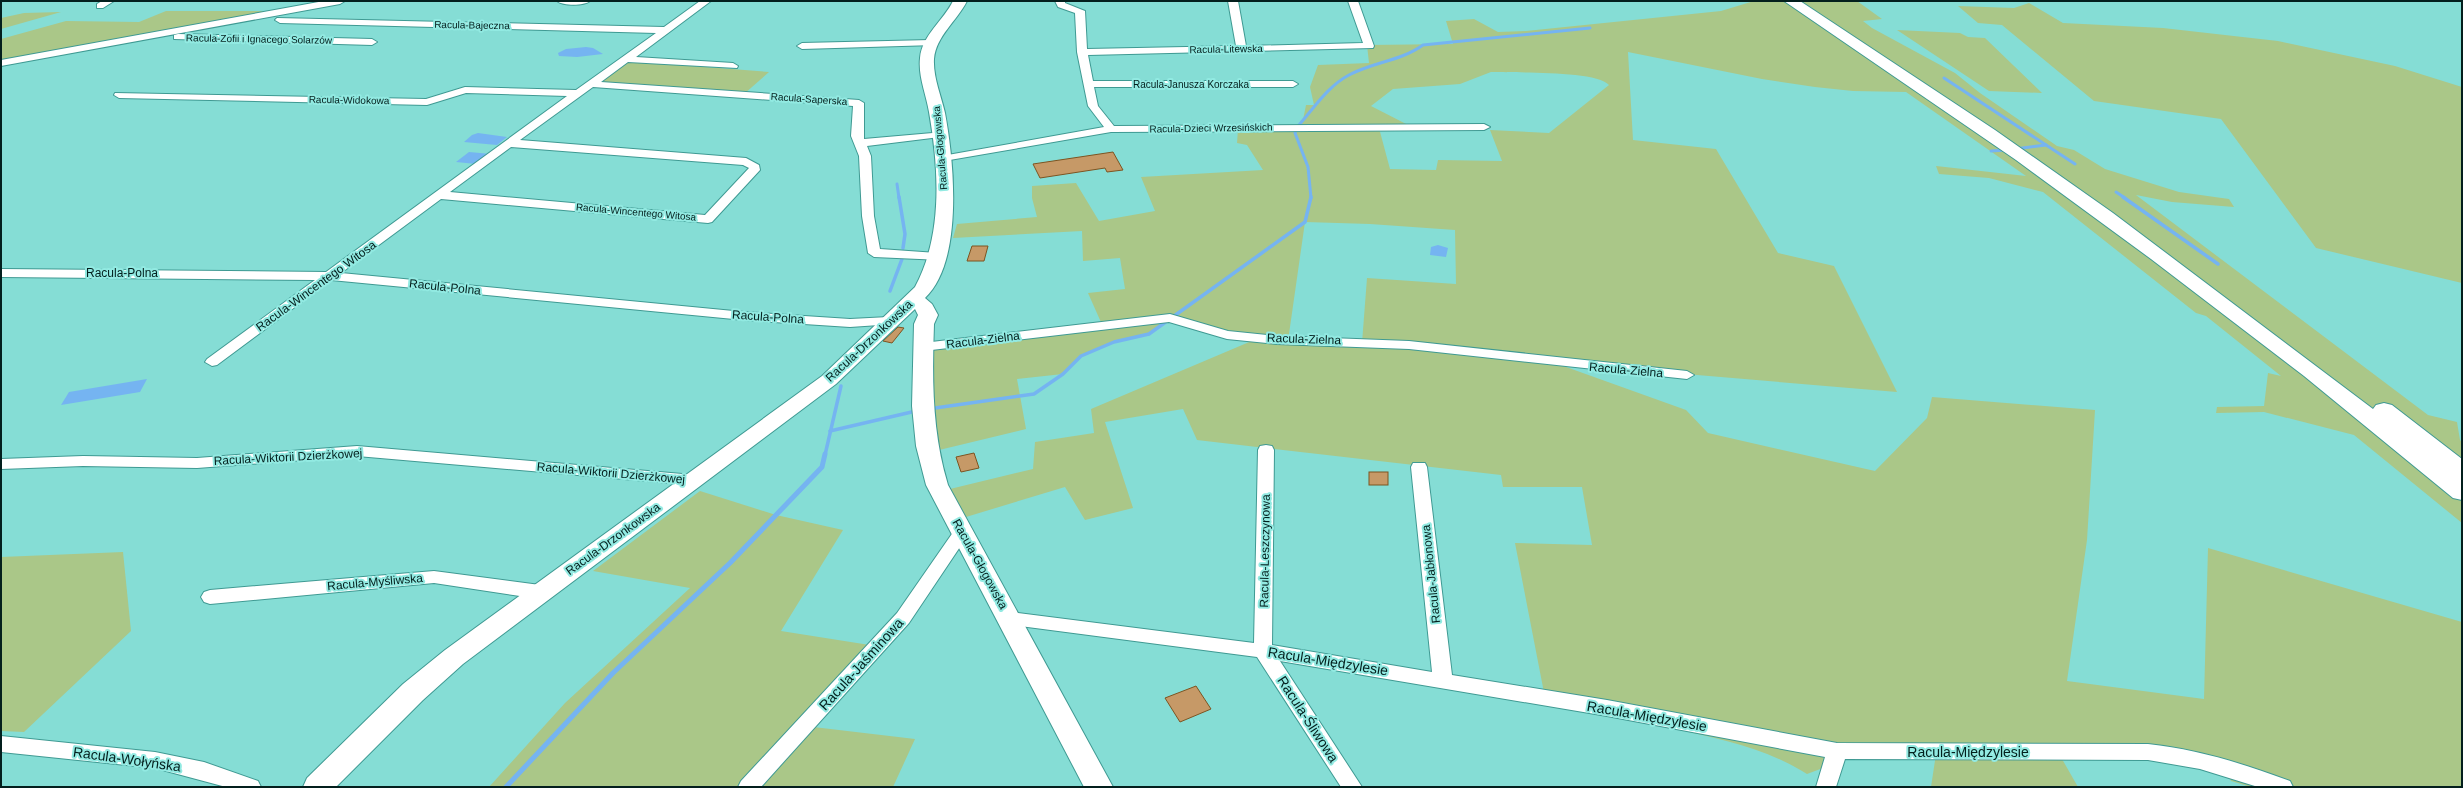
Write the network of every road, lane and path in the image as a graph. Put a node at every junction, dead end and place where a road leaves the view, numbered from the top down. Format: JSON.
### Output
{"nodes":[{"id":1,"x":109,"y":1,"type":"edge"},
{"id":2,"x":340,"y":1,"type":"edge"},
{"id":3,"x":562,"y":1,"type":"edge"},
{"id":4,"x":585,"y":1,"type":"edge"},
{"id":5,"x":706,"y":1,"type":"edge"},
{"id":6,"x":960,"y":1,"type":"edge"},
{"id":7,"x":1060,"y":1,"type":"edge"},
{"id":8,"x":1233,"y":1,"type":"edge"},
{"id":9,"x":1354,"y":1,"type":"edge"},
{"id":10,"x":1791,"y":1,"type":"edge"},
{"id":11,"x":1807,"y":1,"type":"edge"},
{"id":12,"x":100,"y":6,"type":"dead end"},
{"id":13,"x":280,"y":20,"type":"dead end"},
{"id":14,"x":665,"y":30,"type":"junction"},
{"id":15,"x":147,"y":37,"type":"junction"},
{"id":16,"x":372,"y":42,"type":"dead end"},
{"id":17,"x":931,"y":43,"type":"junction"},
{"id":18,"x":802,"y":46,"type":"dead end"},
{"id":19,"x":1241,"y":48,"type":"junction"},
{"id":20,"x":1082,"y":52,"type":"junction"},
{"id":21,"x":626,"y":58,"type":"junction"},
{"id":22,"x":2,"y":63,"type":"edge"},
{"id":23,"x":733,"y":66,"type":"dead end"},
{"id":24,"x":591,"y":84,"type":"junction"},
{"id":25,"x":1088,"y":84,"type":"junction"},
{"id":26,"x":1293,"y":84,"type":"dead end"},
{"id":27,"x":578,"y":93,"type":"junction"},
{"id":28,"x":119,"y":95,"type":"dead end"},
{"id":29,"x":1484,"y":127,"type":"dead end"},
{"id":30,"x":1111,"y":129,"type":"junction"},
{"id":31,"x":940,"y":134,"type":"junction"},
{"id":32,"x":509,"y":143,"type":"junction"},
{"id":33,"x":860,"y":143,"type":"junction"},
{"id":34,"x":942,"y":160,"type":"junction"},
{"id":35,"x":2068,"y":182,"type":"junction"},
{"id":36,"x":439,"y":195,"type":"junction"},
{"id":37,"x":937,"y":257,"type":"junction"},
{"id":38,"x":1,"y":273,"type":"edge"},
{"id":39,"x":328,"y":276,"type":"junction"},
{"id":40,"x":901,"y":310,"type":"junction"},
{"id":41,"x":923,"y":336,"type":"junction"},
{"id":42,"x":212,"y":362,"type":"dead end"},
{"id":43,"x":1687,"y":375,"type":"dead end"},
{"id":44,"x":1266,"y":450,"type":"dead end"},
{"id":45,"x":1,"y":464,"type":"edge"},
{"id":46,"x":1419,"y":467,"type":"dead end"},
{"id":47,"x":2462,"y":471,"type":"edge"},
{"id":48,"x":694,"y":480,"type":"junction"},
{"id":49,"x":2462,"y":492,"type":"edge"},
{"id":50,"x":962,"y":532,"type":"junction"},
{"id":51,"x":540,"y":592,"type":"junction"},
{"id":52,"x":210,"y":597,"type":"dead end"},
{"id":53,"x":1011,"y":619,"type":"junction"},
{"id":54,"x":1263,"y":651,"type":"junction"},
{"id":55,"x":1443,"y":681,"type":"junction"},
{"id":56,"x":1,"y":744,"type":"edge"},
{"id":57,"x":1837,"y":751,"type":"junction"},
{"id":58,"x":251,"y":787,"type":"edge"},
{"id":59,"x":317,"y":787,"type":"edge"},
{"id":60,"x":748,"y":787,"type":"edge"},
{"id":61,"x":1098,"y":787,"type":"edge"},
{"id":62,"x":1352,"y":787,"type":"edge"},
{"id":63,"x":1826,"y":787,"type":"edge"},
{"id":64,"x":2283,"y":787,"type":"edge"}],
"edges":[{"from":1,"to":12,"type":"street"},
{"from":2,"to":15,"type":"street","name":"Racula-Zofii i Ignacego Solarzów"},
{"from":3,"to":4,"type":"street"},
{"from":5,"to":14,"type":"street","name":"Racula-Wincentego Witosa"},
{"from":6,"to":17,"type":"street","name":"Racula-Głogowska"},
{"from":7,"to":20,"type":"street"},
{"from":8,"to":19,"type":"street"},
{"from":9,"to":19,"type":"street","name":"Racula-Litewska"},
{"from":10,"to":35,"type":"highway"},
{"from":11,"to":35,"type":"highway"},
{"from":13,"to":14,"type":"street","name":"Racula-Bajeczna"},
{"from":14,"to":21,"type":"street","name":"Racula-Wincentego Witosa"},
{"from":15,"to":16,"type":"street","name":"Racula-Zofii i Ignacego Solarzów"},
{"from":15,"to":22,"type":"street","name":"Racula-Zofii i Ignacego Solarzów"},
{"from":17,"to":18,"type":"street"},
{"from":17,"to":31,"type":"street","name":"Racula-Głogowska"},
{"from":19,"to":20,"type":"street","name":"Racula-Litewska"},
{"from":20,"to":25,"type":"street"},
{"from":21,"to":23,"type":"street"},
{"from":21,"to":24,"type":"street","name":"Racula-Wincentego Witosa"},
{"from":24,"to":27,"type":"street","name":"Racula-Wincentego Witosa"},
{"from":24,"to":33,"type":"street","name":"Racula-Saperska"},
{"from":25,"to":26,"type":"street","name":"Racula-Janusza Korczaka"},
{"from":25,"to":30,"type":"street"},
{"from":27,"to":28,"type":"street","name":"Racula-Widokowa"},
{"from":27,"to":32,"type":"street","name":"Racula-Wincentego Witosa"},
{"from":29,"to":30,"type":"street","name":"Racula-Dzieci Wrzesińskich"},
{"from":30,"to":34,"type":"street","name":"Racula-Dzieci Wrzesińskich"},
{"from":31,"to":33,"type":"street"},
{"from":31,"to":34,"type":"street","name":"Racula-Głogowska"},
{"from":32,"to":36,"type":"street","name":"Racula-Wincentego Witosa"},
{"from":32,"to":36,"type":"street","name":"Racula-Wincentego Witosa"},
{"from":33,"to":37,"type":"street","name":"Racula-Saperska"},
{"from":34,"to":37,"type":"street","name":"Racula-Głogowska"},
{"from":35,"to":47,"type":"highway"},
{"from":35,"to":49,"type":"highway"},
{"from":36,"to":39,"type":"street","name":"Racula-Wincentego Witosa"},
{"from":37,"to":40,"type":"street","name":"Racula-Głogowska"},
{"from":38,"to":39,"type":"street","name":"Racula-Polna"},
{"from":39,"to":40,"type":"street","name":"Racula-Polna"},
{"from":39,"to":42,"type":"street","name":"Racula-Wincentego Witosa"},
{"from":40,"to":41,"type":"street"},
{"from":40,"to":48,"type":"street","name":"Racula-Drzonkowska"},
{"from":41,"to":43,"type":"street","name":"Racula-Zielna"},
{"from":41,"to":50,"type":"street","name":"Racula-Głogowska"},
{"from":44,"to":54,"type":"street","name":"Racula-Leszczynowa"},
{"from":45,"to":48,"type":"street","name":"Racula-Wiktorii Dzierżkowej"},
{"from":46,"to":55,"type":"street","name":"Racula-Jabłonowa"},
{"from":48,"to":51,"type":"street","name":"Racula-Drzonkowska"},
{"from":50,"to":53,"type":"street","name":"Racula-Głogowska"},
{"from":50,"to":60,"type":"street","name":"Racula-Jaśminowa"},
{"from":51,"to":52,"type":"street","name":"Racula-Myśliwska"},
{"from":51,"to":59,"type":"street","name":"Racula-Drzonkowska"},
{"from":53,"to":54,"type":"street","name":"Racula-Międzylesie"},
{"from":53,"to":61,"type":"street","name":"Racula-Głogowska"},
{"from":54,"to":55,"type":"street","name":"Racula-Międzylesie"},
{"from":54,"to":62,"type":"street","name":"Racula-Śliwowa"},
{"from":55,"to":57,"type":"street","name":"Racula-Międzylesie"},
{"from":56,"to":58,"type":"street","name":"Racula-Wołyńska"},
{"from":57,"to":63,"type":"street"},
{"from":57,"to":64,"type":"street","name":"Racula-Międzylesie"}]}
